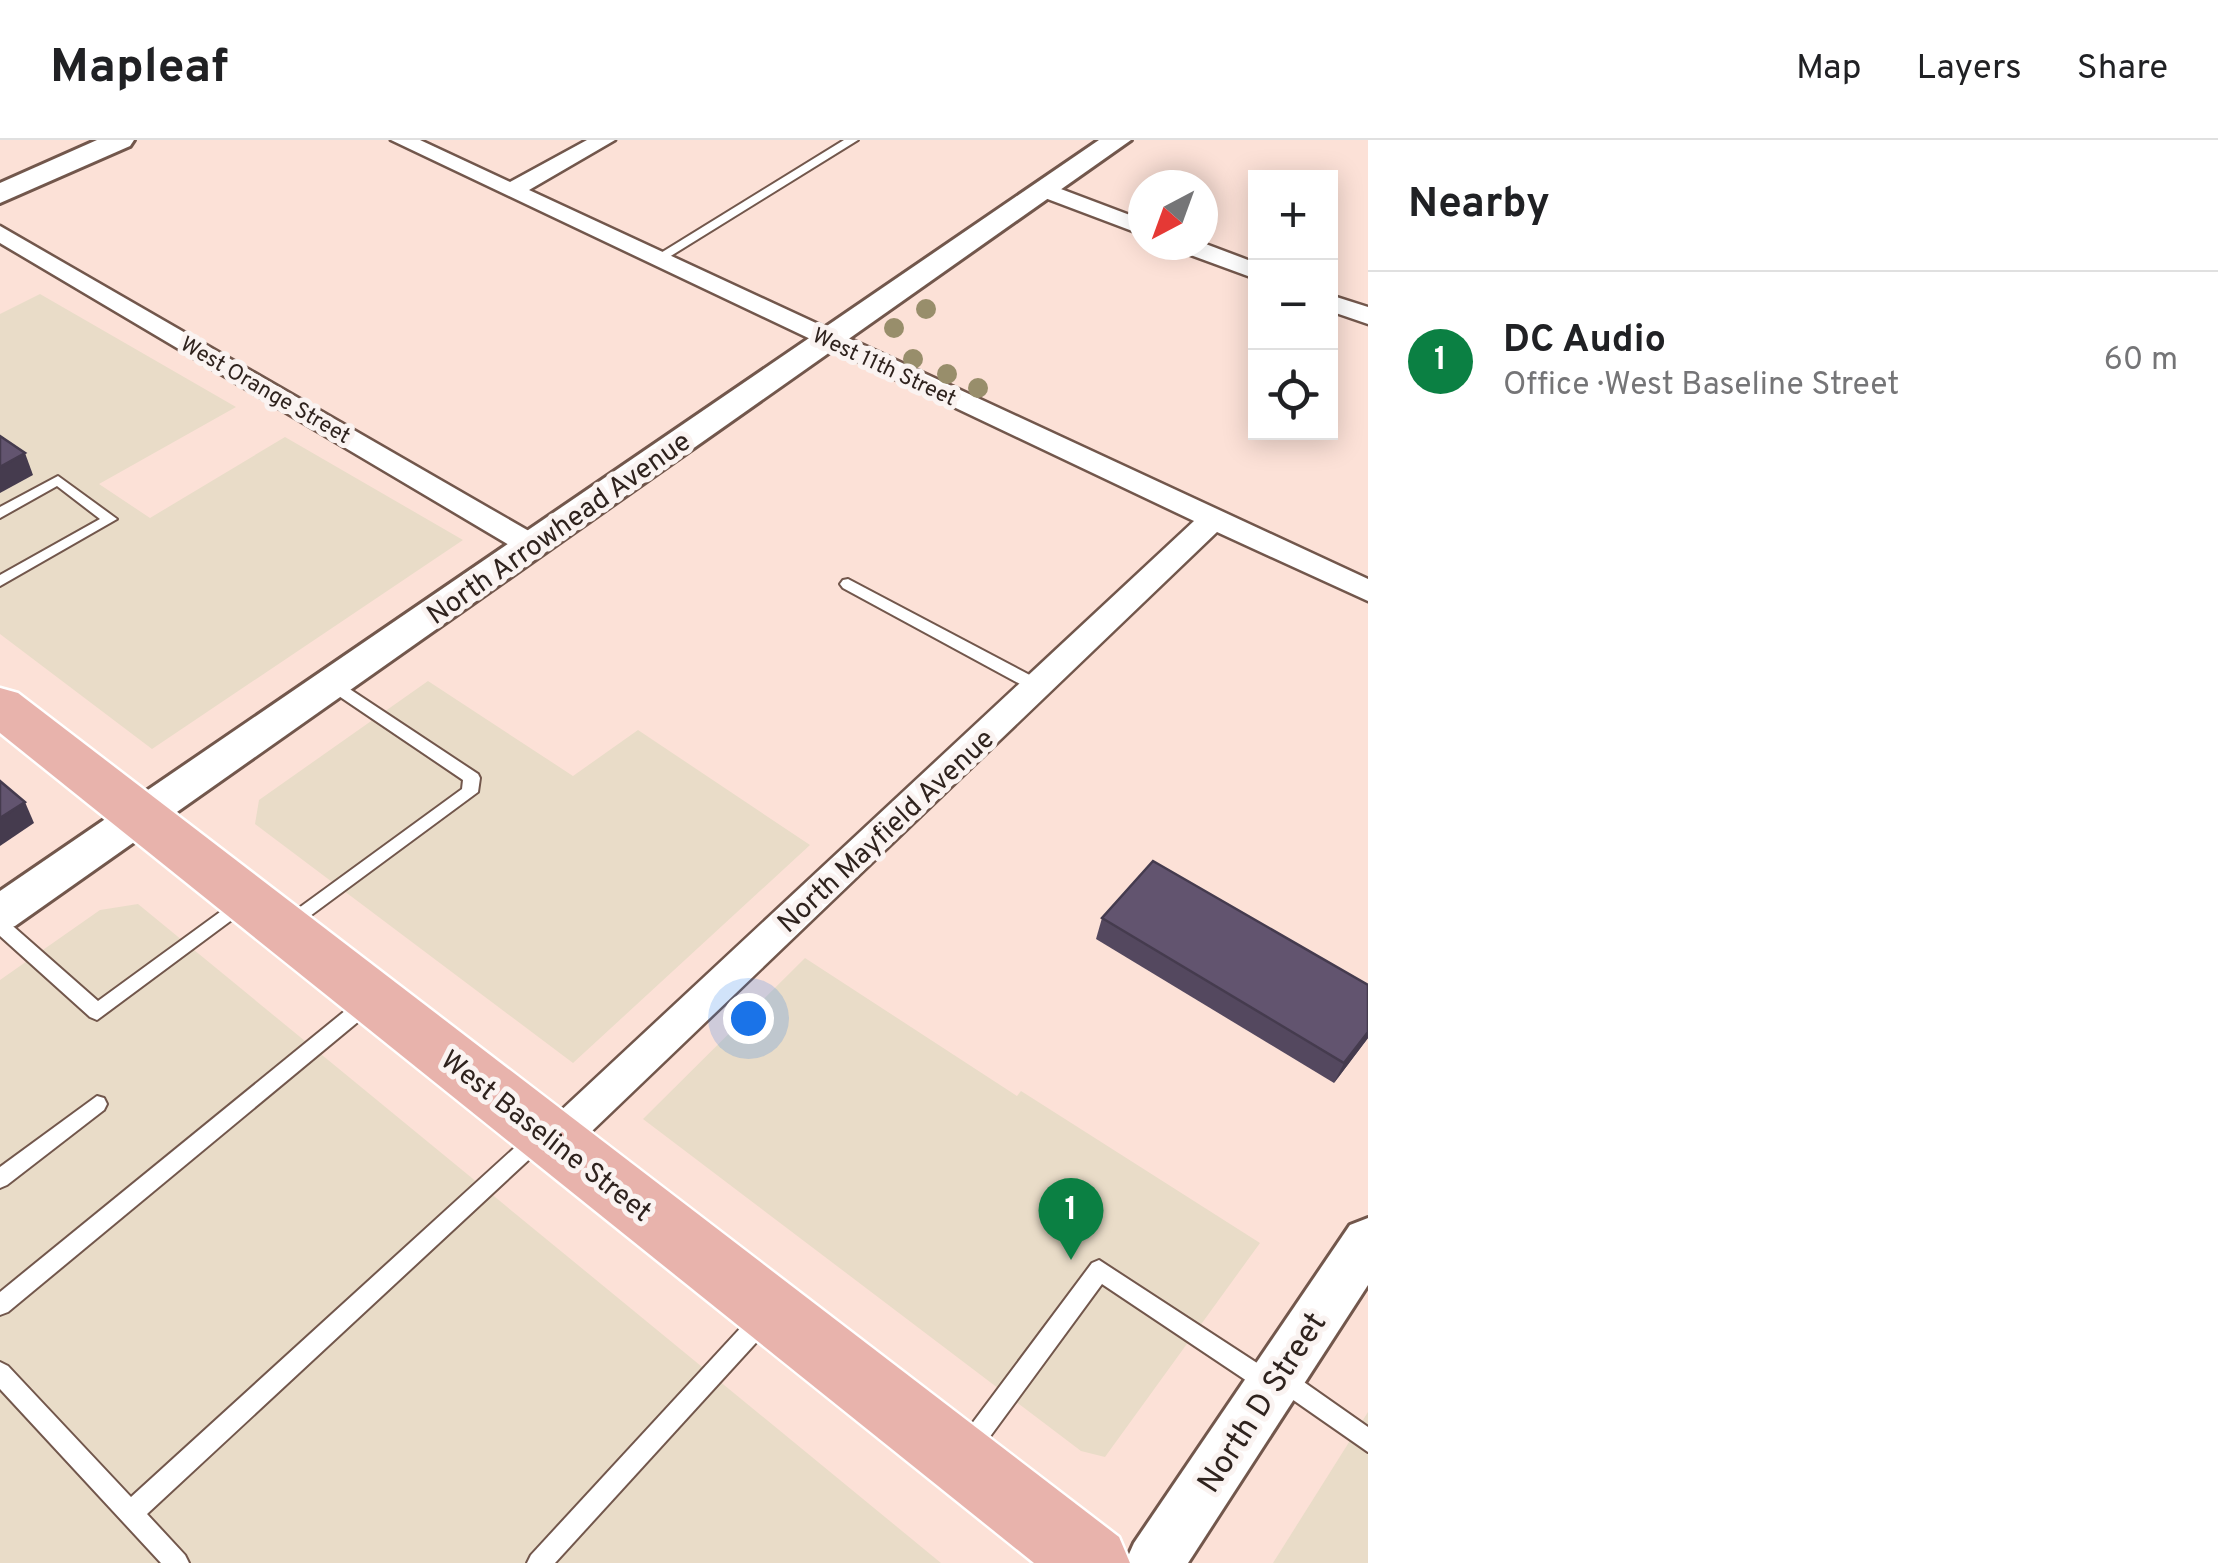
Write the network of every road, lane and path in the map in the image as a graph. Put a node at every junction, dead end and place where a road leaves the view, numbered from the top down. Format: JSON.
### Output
{"nodes":[{"id":1,"x":120,"y":140,"type":"edge"},
{"id":2,"x":402,"y":140,"type":"edge"},
{"id":3,"x":604,"y":140,"type":"edge"},
{"id":4,"x":852,"y":140,"type":"edge"},
{"id":5,"x":1117,"y":140,"type":"edge"},
{"id":6,"x":1044,"y":190,"type":"junction"},
{"id":7,"x":510,"y":191,"type":"junction"},
{"id":8,"x":0,"y":194,"type":"edge"},
{"id":9,"x":1128,"y":222,"type":"edge"},
{"id":10,"x":0,"y":233,"type":"edge"},
{"id":11,"x":1218,"y":257,"type":"edge"},
{"id":12,"x":657,"y":260,"type":"junction"},
{"id":13,"x":1248,"y":269,"type":"edge"},
{"id":14,"x":1338,"y":305,"type":"edge"},
{"id":15,"x":1368,"y":316,"type":"edge"},
{"id":16,"x":828,"y":339,"type":"junction"},
{"id":17,"x":0,"y":513,"type":"edge"},
{"id":18,"x":1214,"y":519,"type":"junction"},
{"id":19,"x":531,"y":544,"type":"junction"},
{"id":20,"x":0,"y":581,"type":"edge"},
{"id":21,"x":848,"y":584,"type":"dead end"},
{"id":22,"x":1368,"y":591,"type":"edge"},
{"id":23,"x":334,"y":684,"type":"junction"},
{"id":24,"x":1037,"y":686,"type":"junction"},
{"id":25,"x":0,"y":706,"type":"edge"},
{"id":26,"x":141,"y":817,"type":"junction"},
{"id":27,"x":0,"y":914,"type":"edge"},
{"id":28,"x":265,"y":914,"type":"junction"},
{"id":29,"x":0,"y":925,"type":"edge"},
{"id":30,"x":373,"y":999,"type":"junction"},
{"id":31,"x":97,"y":1104,"type":"dead end"},
{"id":32,"x":550,"y":1137,"type":"junction"},
{"id":33,"x":0,"y":1180,"type":"edge"},
{"id":34,"x":1368,"y":1241,"type":"edge"},
{"id":35,"x":0,"y":1305,"type":"edge"},
{"id":36,"x":771,"y":1310,"type":"junction"},
{"id":37,"x":0,"y":1373,"type":"edge"},
{"id":38,"x":1275,"y":1381,"type":"junction"},
{"id":39,"x":1368,"y":1440,"type":"edge"},
{"id":40,"x":960,"y":1458,"type":"junction"},
{"id":41,"x":132,"y":1514,"type":"junction"},
{"id":42,"x":177,"y":1563,"type":"edge"},
{"id":43,"x":540,"y":1563,"type":"edge"},
{"id":44,"x":1093,"y":1563,"type":"edge"},
{"id":45,"x":1154,"y":1563,"type":"edge"}],
"edges":[{"from":1,"to":8,"type":"street"},
{"from":2,"to":7,"type":"street","name":"West 11th Street"},
{"from":3,"to":7,"type":"street"},
{"from":4,"to":12,"type":"lane"},
{"from":5,"to":6,"type":"street","name":"North Arrowhead Avenue"},
{"from":6,"to":9,"type":"street"},
{"from":6,"to":16,"type":"street","name":"North Arrowhead Avenue"},
{"from":7,"to":12,"type":"street","name":"West 11th Street"},
{"from":10,"to":19,"type":"street","name":"West Orange Street"},
{"from":11,"to":13,"type":"street"},
{"from":12,"to":16,"type":"street","name":"West 11th Street"},
{"from":14,"to":15,"type":"street"},
{"from":16,"to":18,"type":"street","name":"West 11th Street"},
{"from":16,"to":19,"type":"street","name":"North Arrowhead Avenue"},
{"from":17,"to":20,"type":"lane"},
{"from":18,"to":22,"type":"street","name":"West 11th Street"},
{"from":18,"to":24,"type":"street","name":"North Mayfield Avenue"},
{"from":19,"to":23,"type":"street","name":"North Arrowhead Avenue"},
{"from":21,"to":24,"type":"lane"},
{"from":23,"to":26,"type":"street","name":"North Arrowhead Avenue"},
{"from":23,"to":28,"type":"lane"},
{"from":24,"to":32,"type":"street","name":"North Mayfield Avenue"},
{"from":25,"to":26,"type":"main road","name":"West Baseline Street"},
{"from":26,"to":27,"type":"street","name":"North Arrowhead Avenue"},
{"from":26,"to":28,"type":"main road","name":"West Baseline Street"},
{"from":28,"to":29,"type":"lane"},
{"from":28,"to":30,"type":"main road","name":"West Baseline Street"},
{"from":30,"to":32,"type":"main road","name":"West Baseline Street"},
{"from":30,"to":35,"type":"lane"},
{"from":31,"to":33,"type":"lane"},
{"from":32,"to":36,"type":"main road","name":"West Baseline Street"},
{"from":32,"to":41,"type":"lane"},
{"from":34,"to":38,"type":"street","name":"North D Street"},
{"from":36,"to":40,"type":"main road","name":"West Baseline Street"},
{"from":36,"to":43,"type":"lane"},
{"from":37,"to":41,"type":"lane"},
{"from":38,"to":39,"type":"lane"},
{"from":38,"to":40,"type":"lane"},
{"from":38,"to":45,"type":"street","name":"North D Street"},
{"from":40,"to":44,"type":"main road","name":"West Baseline Street"},
{"from":41,"to":42,"type":"lane"}]}
